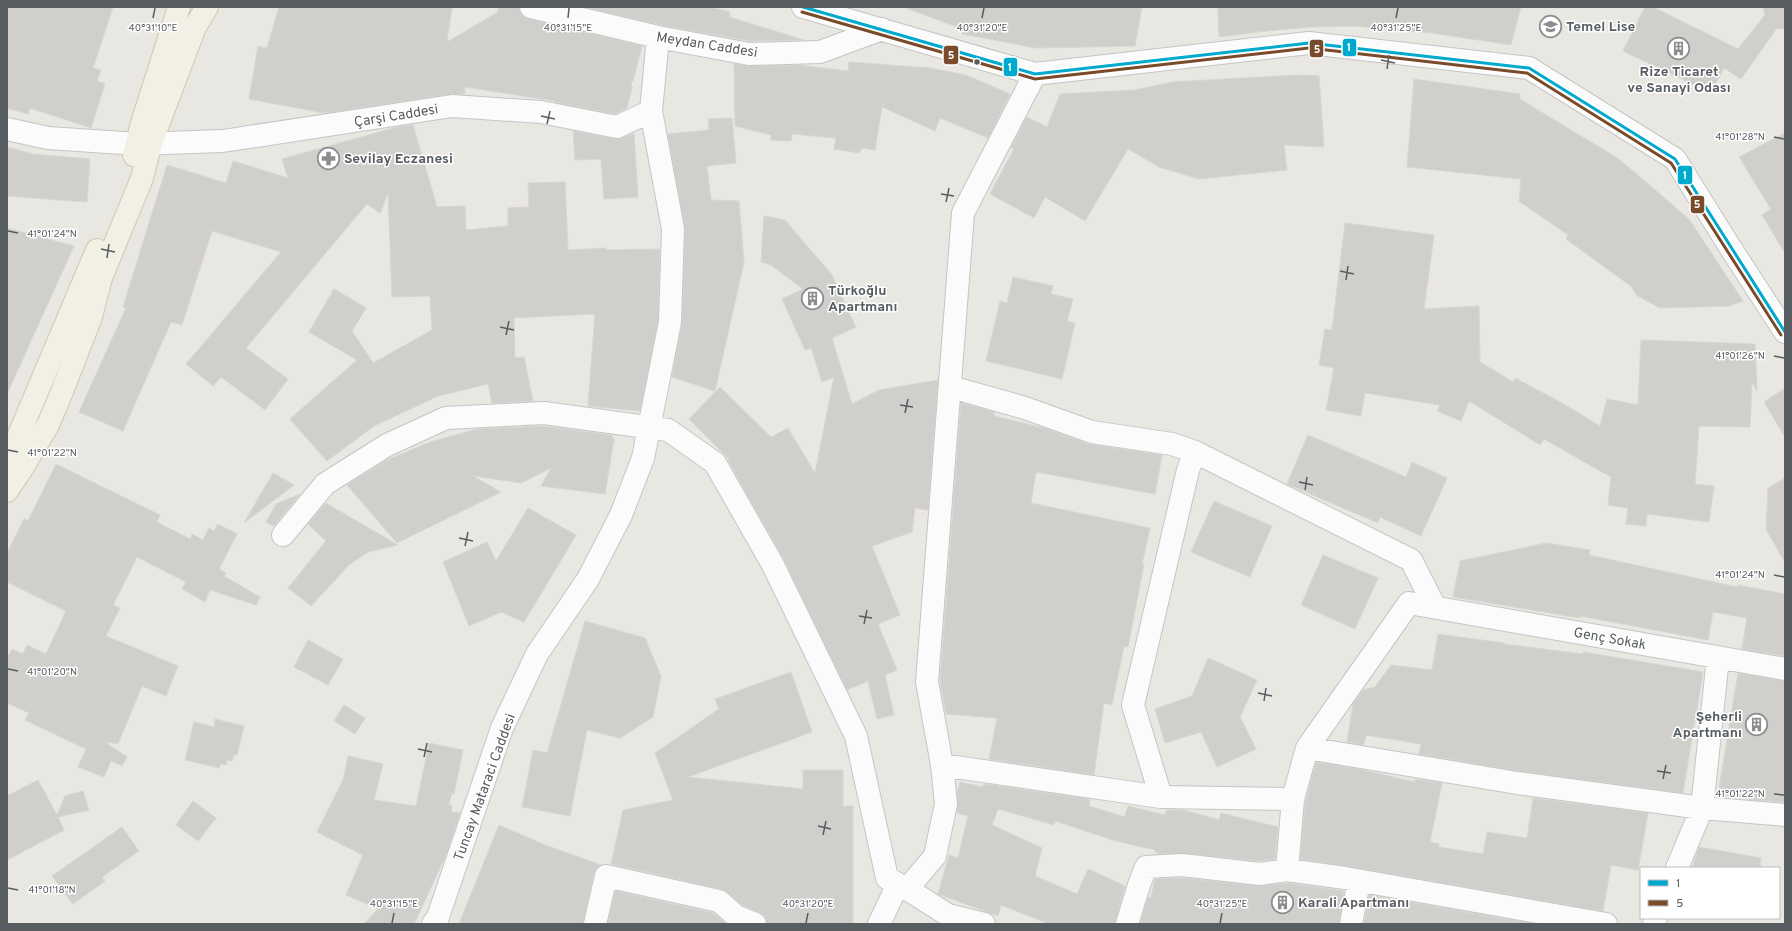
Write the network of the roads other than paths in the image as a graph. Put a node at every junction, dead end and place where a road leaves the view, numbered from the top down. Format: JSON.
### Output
{"nodes":[{"id":1,"x":179,"y":7,"type":"edge"},
{"id":2,"x":206,"y":7,"type":"edge"},
{"id":3,"x":531,"y":7,"type":"edge"},
{"id":4,"x":803,"y":7,"type":"edge"},
{"id":5,"x":882,"y":29,"type":"junction"},
{"id":6,"x":658,"y":37,"type":"junction"},
{"id":7,"x":1035,"y":74,"type":"junction"},
{"id":8,"x":651,"y":110,"type":"junction"},
{"id":9,"x":7,"y":129,"type":"edge"},
{"id":10,"x":145,"y":143,"type":"junction"},
{"id":11,"x":1785,"y":332,"type":"edge"},
{"id":12,"x":951,"y":387,"type":"junction"},
{"id":13,"x":649,"y":427,"type":"junction"},
{"id":14,"x":1195,"y":452,"type":"junction"},
{"id":15,"x":7,"y":463,"type":"edge"},
{"id":16,"x":7,"y":491,"type":"edge"},
{"id":17,"x":283,"y":535,"type":"dead end"},
{"id":18,"x":1435,"y":607,"type":"junction"},
{"id":19,"x":1718,"y":658,"type":"junction"},
{"id":20,"x":1785,"y":669,"type":"edge"},
{"id":21,"x":1307,"y":748,"type":"junction"},
{"id":22,"x":942,"y":765,"type":"junction"},
{"id":23,"x":1161,"y":797,"type":"junction"},
{"id":24,"x":1293,"y":799,"type":"junction"},
{"id":25,"x":1702,"y":808,"type":"junction"},
{"id":26,"x":1785,"y":815,"type":"edge"},
{"id":27,"x":1677,"y":867,"type":"edge"},
{"id":28,"x":1287,"y":870,"type":"junction"},
{"id":29,"x":1359,"y":881,"type":"junction"},
{"id":30,"x":903,"y":887,"type":"junction"},
{"id":31,"x":433,"y":924,"type":"edge"},
{"id":32,"x":595,"y":924,"type":"edge"},
{"id":33,"x":755,"y":924,"type":"edge"},
{"id":34,"x":879,"y":924,"type":"edge"},
{"id":35,"x":984,"y":924,"type":"edge"},
{"id":36,"x":1127,"y":924,"type":"edge"},
{"id":37,"x":1351,"y":924,"type":"edge"},
{"id":38,"x":1606,"y":924,"type":"edge"}],
"edges":[{"from":1,"to":10,"type":"main road"},
{"from":2,"to":10,"type":"main road"},
{"from":3,"to":6,"type":"street","name":"Meydan Caddesi"},
{"from":4,"to":5,"type":"street"},
{"from":5,"to":6,"type":"street","name":"Meydan Caddesi"},
{"from":5,"to":7,"type":"street"},
{"from":6,"to":8,"type":"street","name":"Tuncay Mataraci Caddesi"},
{"from":7,"to":11,"type":"street"},
{"from":7,"to":12,"type":"street"},
{"from":8,"to":10,"type":"street","name":"Çarşi Caddesi"},
{"from":8,"to":13,"type":"street","name":"Tuncay Mataraci Caddesi"},
{"from":9,"to":10,"type":"street","name":"Çarşi Caddesi"},
{"from":10,"to":15,"type":"main road"},
{"from":10,"to":16,"type":"main road"},
{"from":12,"to":14,"type":"street"},
{"from":12,"to":22,"type":"street"},
{"from":13,"to":17,"type":"street"},
{"from":13,"to":30,"type":"street"},
{"from":13,"to":31,"type":"street","name":"Tuncay Mataraci Caddesi"},
{"from":14,"to":18,"type":"street"},
{"from":14,"to":23,"type":"street"},
{"from":18,"to":19,"type":"street","name":"Genç Sokak"},
{"from":18,"to":21,"type":"street","name":"Genç Sokak"},
{"from":19,"to":20,"type":"street","name":"Genç Sokak"},
{"from":19,"to":25,"type":"street"},
{"from":21,"to":24,"type":"street"},
{"from":21,"to":25,"type":"street"},
{"from":22,"to":23,"type":"street"},
{"from":22,"to":30,"type":"street"},
{"from":23,"to":24,"type":"street"},
{"from":24,"to":28,"type":"street"},
{"from":25,"to":26,"type":"street"},
{"from":25,"to":27,"type":"street"},
{"from":28,"to":29,"type":"street"},
{"from":28,"to":36,"type":"street"},
{"from":29,"to":37,"type":"street"},
{"from":29,"to":38,"type":"street"},
{"from":30,"to":34,"type":"street"},
{"from":30,"to":35,"type":"street"},
{"from":32,"to":33,"type":"street"}]}
